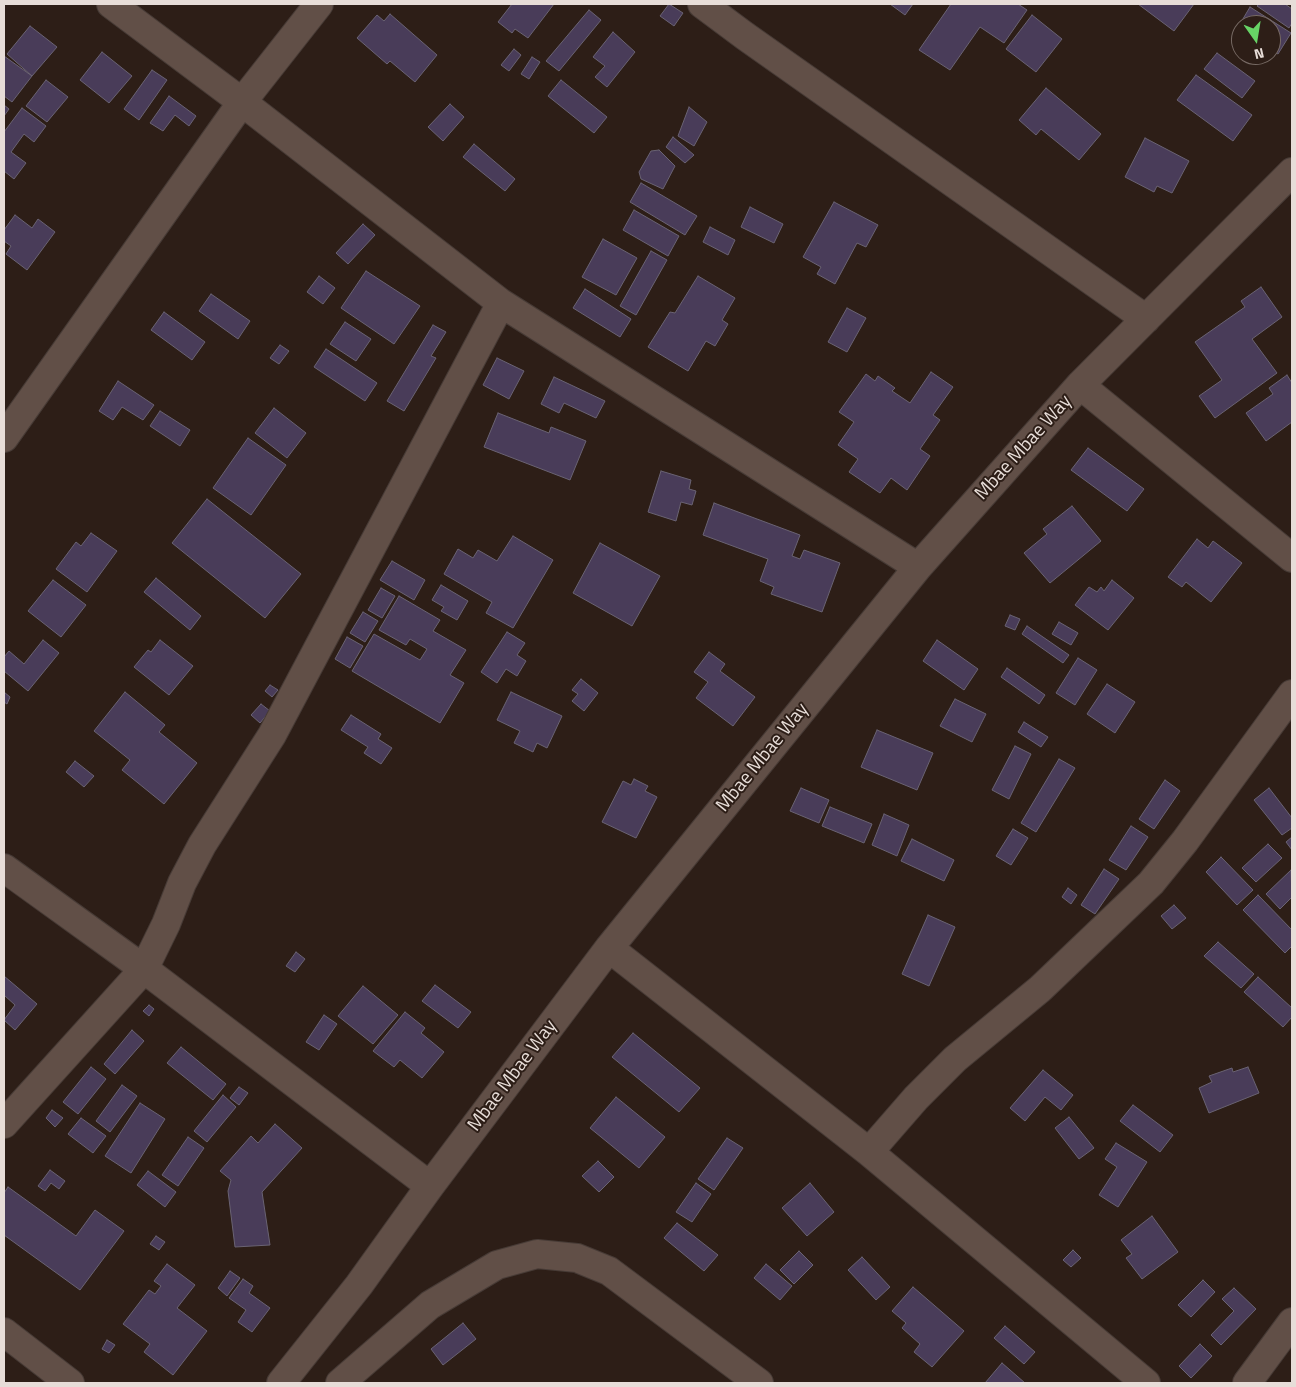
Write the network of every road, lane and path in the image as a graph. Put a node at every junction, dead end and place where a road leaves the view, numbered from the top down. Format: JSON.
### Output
{"nodes":[{"id":1,"x":111,"y":4,"type":"edge"},
{"id":2,"x":319,"y":4,"type":"edge"},
{"id":3,"x":702,"y":4,"type":"edge"},
{"id":4,"x":242,"y":102,"type":"junction"},
{"id":5,"x":1292,"y":172,"type":"edge"},
{"id":6,"x":500,"y":304,"type":"junction"},
{"id":7,"x":1146,"y":318,"type":"junction"},
{"id":8,"x":1080,"y":385,"type":"junction"},
{"id":9,"x":4,"y":438,"type":"edge"},
{"id":10,"x":1292,"y":558,"type":"edge"},
{"id":11,"x":918,"y":567,"type":"junction"},
{"id":12,"x":1292,"y":694,"type":"edge"},
{"id":13,"x":4,"y":868,"type":"edge"},
{"id":14,"x":609,"y":948,"type":"junction"},
{"id":15,"x":144,"y":969,"type":"junction"},
{"id":16,"x":4,"y":1124,"type":"edge"},
{"id":17,"x":869,"y":1152,"type":"junction"},
{"id":18,"x":430,"y":1186,"type":"junction"},
{"id":19,"x":1292,"y":1322,"type":"edge"},
{"id":20,"x":4,"y":1332,"type":"edge"},
{"id":21,"x":288,"y":1379,"type":"edge"},
{"id":22,"x":70,"y":1383,"type":"edge"},
{"id":23,"x":340,"y":1383,"type":"edge"},
{"id":24,"x":759,"y":1383,"type":"edge"},
{"id":25,"x":1146,"y":1383,"type":"edge"},
{"id":26,"x":1247,"y":1383,"type":"edge"}],
"edges":[{"from":1,"to":4,"type":"street"},
{"from":2,"to":4,"type":"street"},
{"from":3,"to":7,"type":"street"},
{"from":4,"to":6,"type":"street"},
{"from":4,"to":9,"type":"street"},
{"from":5,"to":7,"type":"street","name":"Mbae Mbae Way"},
{"from":6,"to":11,"type":"street"},
{"from":6,"to":15,"type":"street"},
{"from":7,"to":8,"type":"street","name":"Mbae Mbae Way"},
{"from":8,"to":10,"type":"street"},
{"from":8,"to":11,"type":"street","name":"Mbae Mbae Way"},
{"from":11,"to":14,"type":"street","name":"Mbae Mbae Way"},
{"from":12,"to":17,"type":"street"},
{"from":13,"to":15,"type":"street"},
{"from":14,"to":17,"type":"street"},
{"from":14,"to":18,"type":"street","name":"Mbae Mbae Way"},
{"from":15,"to":16,"type":"street"},
{"from":15,"to":18,"type":"street"},
{"from":17,"to":25,"type":"street"},
{"from":18,"to":21,"type":"street","name":"Mbae Mbae Way"},
{"from":19,"to":26,"type":"street"},
{"from":20,"to":22,"type":"street"},
{"from":23,"to":24,"type":"street"}]}
